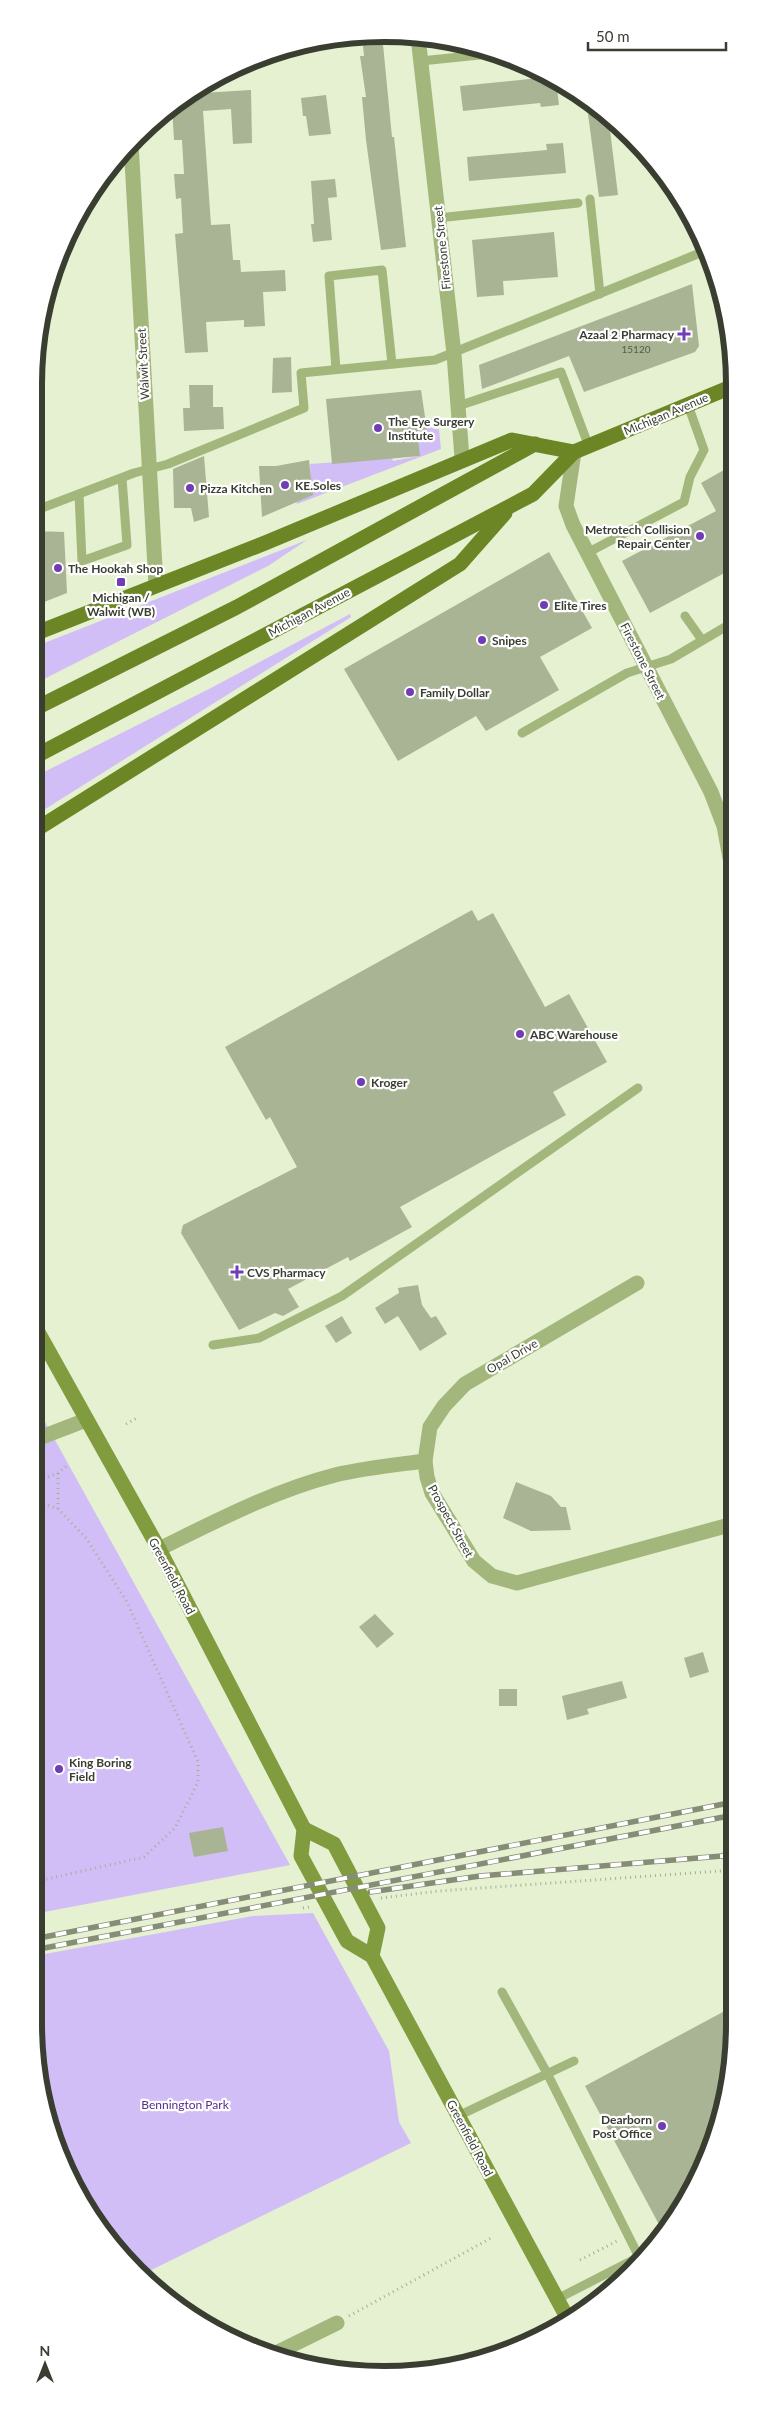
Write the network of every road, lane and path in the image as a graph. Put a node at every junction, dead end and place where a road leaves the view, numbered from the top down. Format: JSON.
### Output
{"nodes":[{"id":1,"x":419,"y":44,"type":"edge"},
{"id":2,"x":476,"y":55,"type":"edge"},
{"id":3,"x":421,"y":61,"type":"junction"},
{"id":4,"x":132,"y":154,"type":"edge"},
{"id":5,"x":590,"y":200,"type":"dead end"},
{"id":6,"x":578,"y":203,"type":"dead end"},
{"id":7,"x":438,"y":218,"type":"junction"},
{"id":8,"x":700,"y":253,"type":"edge"},
{"id":9,"x":600,"y":294,"type":"junction"},
{"id":10,"x":454,"y":354,"type":"junction"},
{"id":11,"x":392,"y":364,"type":"junction"},
{"id":12,"x":336,"y":369,"type":"junction"},
{"id":13,"x":726,"y":389,"type":"edge"},
{"id":14,"x":688,"y":405,"type":"junction"},
{"id":15,"x":458,"y":406,"type":"junction"},
{"id":16,"x":440,"y":420,"type":"dead end"},
{"id":17,"x":426,"y":421,"type":"dead end"},
{"id":18,"x":535,"y":444,"type":"junction"},
{"id":19,"x":589,"y":447,"type":"junction"},
{"id":20,"x":574,"y":452,"type":"junction"},
{"id":21,"x":462,"y":458,"type":"junction"},
{"id":22,"x":149,"y":469,"type":"junction"},
{"id":23,"x":122,"y":478,"type":"junction"},
{"id":24,"x":79,"y":494,"type":"junction"},
{"id":25,"x":511,"y":506,"type":"junction"},
{"id":26,"x":42,"y":507,"type":"edge"},
{"id":27,"x":587,"y":553,"type":"junction"},
{"id":28,"x":156,"y":585,"type":"junction"},
{"id":29,"x":685,"y":616,"type":"dead end"},
{"id":30,"x":726,"y":626,"type":"edge"},
{"id":31,"x":42,"y":631,"type":"edge"},
{"id":32,"x":702,"y":640,"type":"junction"},
{"id":33,"x":647,"y":668,"type":"junction"},
{"id":34,"x":42,"y":705,"type":"edge"},
{"id":35,"x":522,"y":733,"type":"dead end"},
{"id":36,"x":42,"y":753,"type":"edge"},
{"id":37,"x":42,"y":826,"type":"edge"},
{"id":38,"x":726,"y":837,"type":"edge"},
{"id":39,"x":638,"y":1088,"type":"dead end"},
{"id":40,"x":637,"y":1283,"type":"dead end"},
{"id":41,"x":42,"y":1340,"type":"edge"},
{"id":42,"x":213,"y":1345,"type":"dead end"},
{"id":43,"x":137,"y":1418,"type":"dead end"},
{"id":44,"x":86,"y":1420,"type":"junction"},
{"id":45,"x":126,"y":1424,"type":"dead end"},
{"id":46,"x":42,"y":1437,"type":"edge"},
{"id":47,"x":425,"y":1460,"type":"junction"},
{"id":48,"x":69,"y":1464,"type":"dead end"},
{"id":49,"x":58,"y":1473,"type":"junction"},
{"id":50,"x":42,"y":1479,"type":"edge"},
{"id":51,"x":42,"y":1503,"type":"edge"},
{"id":52,"x":58,"y":1509,"type":"junction"},
{"id":53,"x":726,"y":1526,"type":"edge"},
{"id":54,"x":158,"y":1550,"type":"junction"},
{"id":55,"x":304,"y":1830,"type":"junction"},
{"id":56,"x":726,"y":1871,"type":"edge"},
{"id":57,"x":42,"y":1880,"type":"edge"},
{"id":58,"x":375,"y":1899,"type":"dead end"},
{"id":59,"x":372,"y":1956,"type":"junction"},
{"id":60,"x":502,"y":1992,"type":"dead end"},
{"id":61,"x":574,"y":2061,"type":"dead end"},
{"id":62,"x":547,"y":2073,"type":"junction"},
{"id":63,"x":458,"y":2116,"type":"junction"},
{"id":64,"x":493,"y":2236,"type":"dead end"},
{"id":65,"x":618,"y":2240,"type":"dead end"},
{"id":66,"x":637,"y":2254,"type":"edge"},
{"id":67,"x":580,"y":2260,"type":"dead end"},
{"id":68,"x":629,"y":2262,"type":"edge"},
{"id":69,"x":557,"y":2299,"type":"junction"},
{"id":70,"x":566,"y":2314,"type":"edge"},
{"id":71,"x":336,"y":2323,"type":"joint"},
{"id":72,"x":281,"y":2350,"type":"edge"}],
"edges":[{"from":1,"to":3,"type":"street","name":"Firestone Street"},
{"from":2,"to":3,"type":"lane"},
{"from":3,"to":7,"type":"street","name":"Firestone Street"},
{"from":4,"to":22,"type":"street","name":"Walwit Street"},
{"from":5,"to":9,"type":"lane"},
{"from":6,"to":7,"type":"lane"},
{"from":7,"to":10,"type":"street","name":"Firestone Street"},
{"from":8,"to":9,"type":"lane"},
{"from":9,"to":10,"type":"lane"},
{"from":10,"to":11,"type":"lane"},
{"from":10,"to":15,"type":"street","name":"Firestone Street"},
{"from":11,"to":12,"type":"lane"},
{"from":11,"to":12,"type":"lane"},
{"from":12,"to":22,"type":"lane"},
{"from":13,"to":14,"type":"main road","name":"Michigan Avenue"},
{"from":14,"to":19,"type":"main road","name":"Michigan Avenue"},
{"from":14,"to":27,"type":"lane"},
{"from":15,"to":19,"type":"lane"},
{"from":15,"to":21,"type":"street","name":"Firestone Street"},
{"from":16,"to":17,"type":"path"},
{"from":18,"to":20,"type":"main road"},
{"from":18,"to":21,"type":"main road"},
{"from":18,"to":34,"type":"main road"},
{"from":19,"to":20,"type":"main road","name":"Michigan Avenue"},
{"from":20,"to":25,"type":"main road","name":"Michigan Avenue"},
{"from":20,"to":27,"type":"street","name":"Firestone Street"},
{"from":21,"to":28,"type":"main road"},
{"from":22,"to":23,"type":"lane"},
{"from":22,"to":28,"type":"street","name":"Walwit Street"},
{"from":23,"to":24,"type":"lane"},
{"from":23,"to":24,"type":"lane"},
{"from":24,"to":26,"type":"lane"},
{"from":25,"to":36,"type":"main road","name":"Michigan Avenue"},
{"from":25,"to":37,"type":"main road"},
{"from":27,"to":33,"type":"street","name":"Firestone Street"},
{"from":28,"to":31,"type":"main road"},
{"from":29,"to":32,"type":"lane"},
{"from":30,"to":32,"type":"lane"},
{"from":32,"to":33,"type":"lane"},
{"from":33,"to":35,"type":"lane"},
{"from":33,"to":38,"type":"street","name":"Firestone Street"},
{"from":39,"to":42,"type":"lane"},
{"from":40,"to":47,"type":"street","name":"Opal Drive"},
{"from":41,"to":44,"type":"main road","name":"Greenfield Road"},
{"from":43,"to":45,"type":"path"},
{"from":44,"to":46,"type":"street"},
{"from":44,"to":54,"type":"main road","name":"Greenfield Road"},
{"from":47,"to":53,"type":"street","name":"Prospect Street"},
{"from":47,"to":54,"type":"street"},
{"from":48,"to":49,"type":"path"},
{"from":49,"to":50,"type":"path"},
{"from":49,"to":52,"type":"path"},
{"from":51,"to":52,"type":"path"},
{"from":52,"to":57,"type":"path"},
{"from":54,"to":55,"type":"main road","name":"Greenfield Road"},
{"from":55,"to":59,"type":"main road"},
{"from":55,"to":59,"type":"main road"},
{"from":56,"to":58,"type":"path"},
{"from":59,"to":63,"type":"main road","name":"Greenfield Road"},
{"from":60,"to":62,"type":"lane"},
{"from":61,"to":62,"type":"lane"},
{"from":62,"to":63,"type":"lane"},
{"from":62,"to":66,"type":"lane"},
{"from":63,"to":69,"type":"main road","name":"Greenfield Road"},
{"from":64,"to":71,"type":"path"},
{"from":65,"to":67,"type":"path"},
{"from":68,"to":69,"type":"lane"},
{"from":69,"to":70,"type":"main road","name":"Greenfield Road"},
{"from":71,"to":72,"type":"street"}]}
